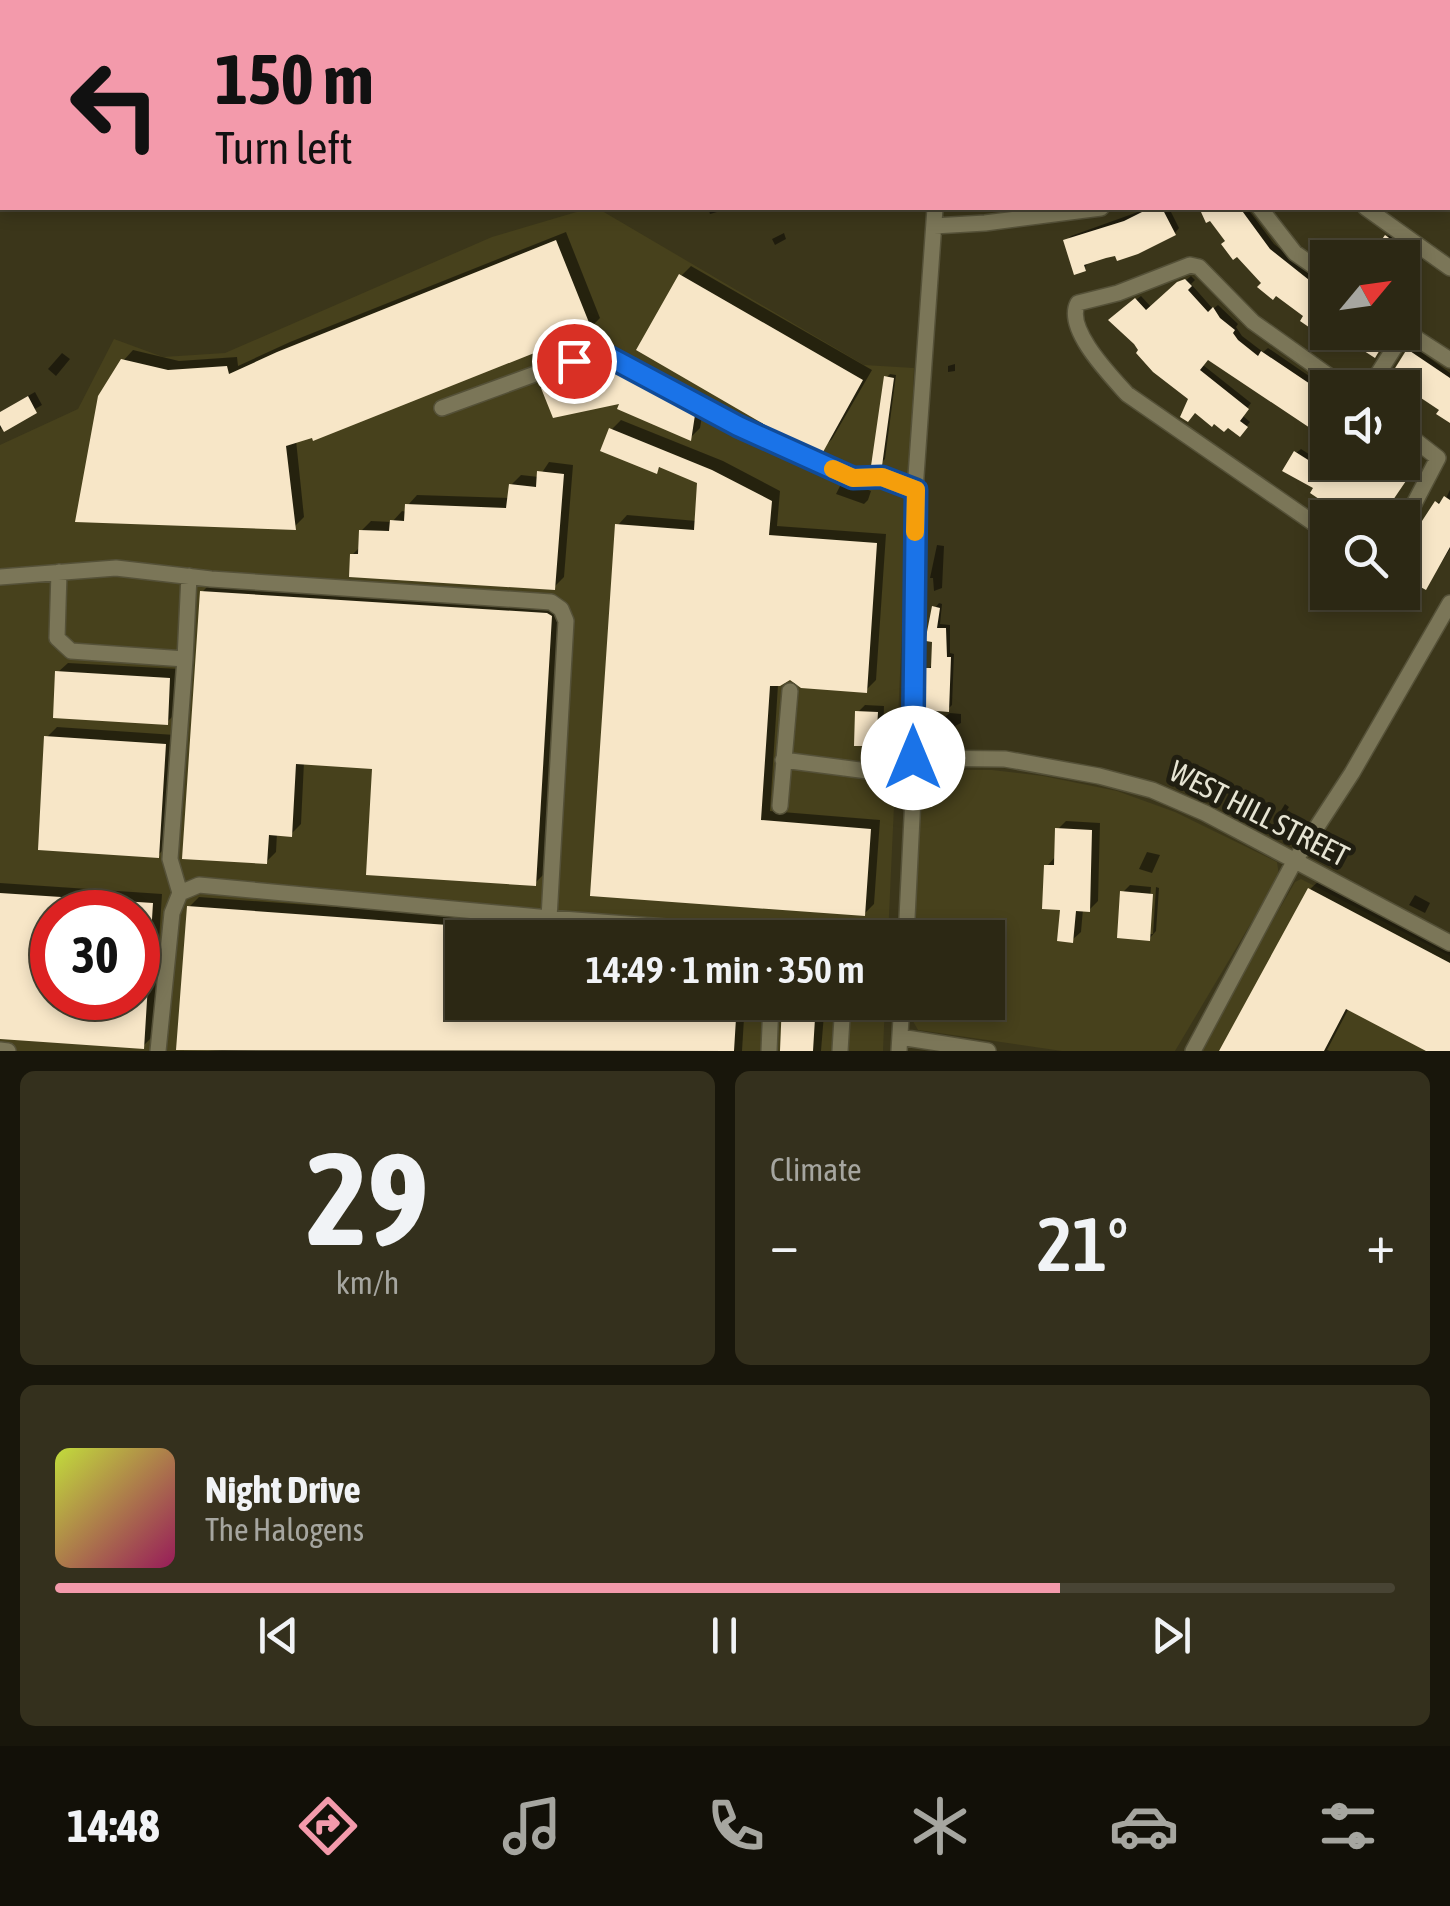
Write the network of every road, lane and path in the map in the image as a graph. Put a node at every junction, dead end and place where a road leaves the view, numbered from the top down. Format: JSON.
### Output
{"nodes":[{"id":1,"x":934,"y":210,"type":"edge"},
{"id":2,"x":1082,"y":210,"type":"edge"},
{"id":3,"x":1262,"y":210,"type":"edge"},
{"id":4,"x":1369,"y":210,"type":"edge"},
{"id":5,"x":934,"y":226,"type":"junction"},
{"id":6,"x":1310,"y":263,"type":"edge"},
{"id":7,"x":1450,"y":268,"type":"edge"},
{"id":8,"x":1420,"y":340,"type":"edge"},
{"id":9,"x":1450,"y":360,"type":"edge"},
{"id":10,"x":1321,"y":370,"type":"edge"},
{"id":11,"x":442,"y":408,"type":"dead end"},
{"id":12,"x":1420,"y":444,"type":"edge"},
{"id":13,"x":916,"y":490,"type":"junction"},
{"id":14,"x":1416,"y":500,"type":"edge"},
{"id":15,"x":1310,"y":521,"type":"edge"},
{"id":16,"x":59,"y":572,"type":"junction"},
{"id":17,"x":189,"y":576,"type":"junction"},
{"id":18,"x":0,"y":577,"type":"edge"},
{"id":19,"x":1450,"y":603,"type":"edge"},
{"id":20,"x":185,"y":660,"type":"junction"},
{"id":21,"x":790,"y":691,"type":"dead end"},
{"id":22,"x":913,"y":758,"type":"junction"},
{"id":23,"x":783,"y":760,"type":"junction"},
{"id":24,"x":914,"y":777,"type":"junction"},
{"id":25,"x":780,"y":806,"type":"dead end"},
{"id":26,"x":1294,"y":862,"type":"junction"},
{"id":27,"x":180,"y":893,"type":"junction"},
{"id":28,"x":550,"y":918,"type":"junction"},
{"id":29,"x":576,"y":920,"type":"edge"},
{"id":30,"x":907,"y":920,"type":"edge"},
{"id":31,"x":1450,"y":943,"type":"edge"},
{"id":32,"x":770,"y":1020,"type":"edge"},
{"id":33,"x":842,"y":1020,"type":"edge"},
{"id":34,"x":899,"y":1044,"type":"edge"},
{"id":35,"x":0,"y":1050,"type":"edge"},
{"id":36,"x":8,"y":1051,"type":"edge"},
{"id":37,"x":158,"y":1051,"type":"edge"},
{"id":38,"x":769,"y":1051,"type":"edge"},
{"id":39,"x":840,"y":1051,"type":"edge"},
{"id":40,"x":988,"y":1051,"type":"edge"},
{"id":41,"x":1193,"y":1051,"type":"edge"}],
"edges":[{"from":1,"to":5,"type":"street"},
{"from":2,"to":5,"type":"street"},
{"from":3,"to":6,"type":"street"},
{"from":4,"to":7,"type":"street"},
{"from":5,"to":13,"type":"street"},
{"from":8,"to":9,"type":"street"},
{"from":10,"to":15,"type":"street"},
{"from":11,"to":13,"type":"street"},
{"from":12,"to":14,"type":"street"},
{"from":13,"to":22,"type":"street"},
{"from":16,"to":17,"type":"street"},
{"from":16,"to":18,"type":"street"},
{"from":16,"to":20,"type":"street"},
{"from":17,"to":20,"type":"street"},
{"from":17,"to":28,"type":"street"},
{"from":19,"to":26,"type":"street"},
{"from":20,"to":27,"type":"street"},
{"from":21,"to":23,"type":"street"},
{"from":22,"to":24,"type":"street"},
{"from":22,"to":26,"type":"street","name":"WEST HILL STREET"},
{"from":23,"to":24,"type":"street"},
{"from":23,"to":25,"type":"street"},
{"from":24,"to":30,"type":"street"},
{"from":26,"to":31,"type":"street","name":"WEST HILL STREET"},
{"from":26,"to":41,"type":"street"},
{"from":27,"to":28,"type":"street"},
{"from":27,"to":37,"type":"street"},
{"from":28,"to":29,"type":"street"},
{"from":32,"to":38,"type":"street"},
{"from":33,"to":39,"type":"street"},
{"from":34,"to":40,"type":"street"},
{"from":35,"to":36,"type":"street"}]}
